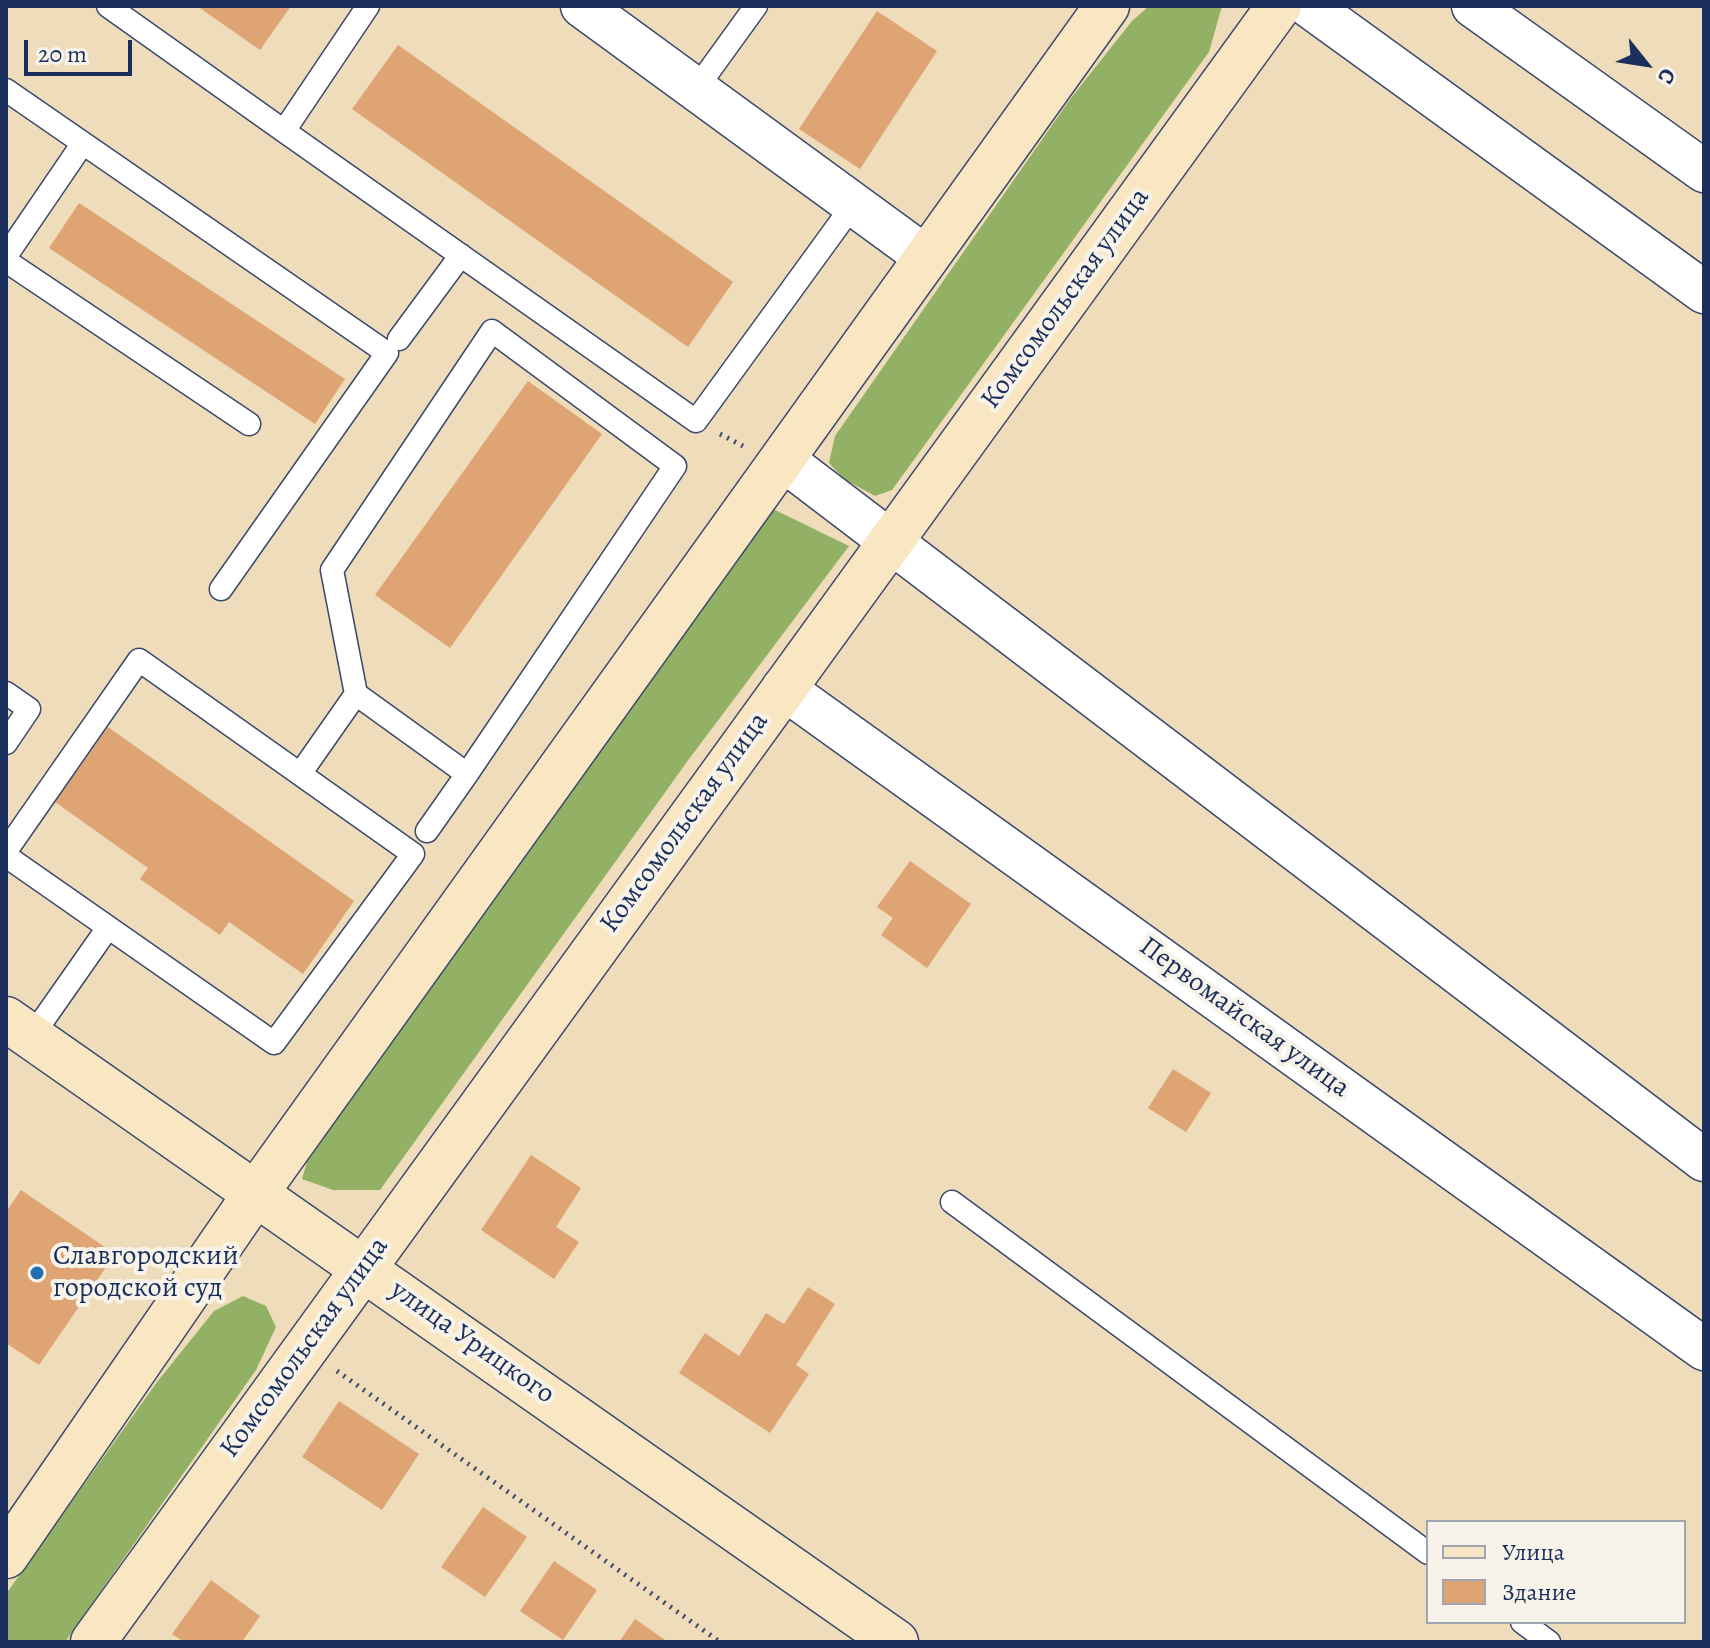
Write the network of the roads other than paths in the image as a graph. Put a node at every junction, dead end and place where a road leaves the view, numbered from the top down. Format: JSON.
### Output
{"nodes":[{"id":1,"x":108,"y":6,"type":"edge"},
{"id":2,"x":368,"y":6,"type":"edge"},
{"id":3,"x":582,"y":6,"type":"edge"},
{"id":4,"x":756,"y":6,"type":"edge"},
{"id":5,"x":1107,"y":6,"type":"edge"},
{"id":6,"x":1279,"y":6,"type":"edge"},
{"id":7,"x":1309,"y":6,"type":"edge"},
{"id":8,"x":1473,"y":6,"type":"edge"},
{"id":9,"x":696,"y":89,"type":"junction"},
{"id":10,"x":6,"y":90,"type":"edge"},
{"id":11,"x":284,"y":131,"type":"junction"},
{"id":12,"x":83,"y":143,"type":"junction"},
{"id":13,"x":1704,"y":171,"type":"edge"},
{"id":14,"x":853,"y":205,"type":"junction"},
{"id":15,"x":461,"y":255,"type":"junction"},
{"id":16,"x":6,"y":258,"type":"edge"},
{"id":17,"x":927,"y":258,"type":"junction"},
{"id":18,"x":1704,"y":292,"type":"edge"},
{"id":19,"x":399,"y":339,"type":"dead end"},
{"id":20,"x":249,"y":424,"type":"dead end"},
{"id":21,"x":782,"y":459,"type":"junction"},
{"id":22,"x":891,"y":540,"type":"junction"},
{"id":23,"x":221,"y":589,"type":"dead end"},
{"id":24,"x":783,"y":688,"type":"junction"},
{"id":25,"x":6,"y":693,"type":"edge"},
{"id":26,"x":356,"y":694,"type":"junction"},
{"id":27,"x":6,"y":743,"type":"edge"},
{"id":28,"x":300,"y":774,"type":"junction"},
{"id":29,"x":467,"y":774,"type":"junction"},
{"id":30,"x":427,"y":831,"type":"dead end"},
{"id":31,"x":6,"y":853,"type":"edge"},
{"id":32,"x":107,"y":929,"type":"junction"},
{"id":33,"x":19,"y":1028,"type":"edge"},
{"id":34,"x":1704,"y":1160,"type":"edge"},
{"id":35,"x":256,"y":1193,"type":"junction"},
{"id":36,"x":952,"y":1202,"type":"dead end"},
{"id":37,"x":363,"y":1266,"type":"junction"},
{"id":38,"x":1704,"y":1349,"type":"edge"},
{"id":39,"x":1426,"y":1552,"type":"edge"},
{"id":40,"x":6,"y":1556,"type":"edge"},
{"id":41,"x":1525,"y":1624,"type":"edge"},
{"id":42,"x":93,"y":1642,"type":"edge"},
{"id":43,"x":896,"y":1642,"type":"edge"},
{"id":44,"x":1549,"y":1642,"type":"edge"}],
"edges":[{"from":1,"to":11,"type":"lane"},
{"from":2,"to":11,"type":"lane"},
{"from":3,"to":9,"type":"street"},
{"from":4,"to":9,"type":"lane"},
{"from":5,"to":17,"type":"street"},
{"from":6,"to":22,"type":"street","name":"Комсомольская улица"},
{"from":7,"to":18,"type":"street"},
{"from":8,"to":13,"type":"street"},
{"from":9,"to":14,"type":"street"},
{"from":10,"to":12,"type":"lane"},
{"from":11,"to":15,"type":"lane"},
{"from":12,"to":16,"type":"lane"},
{"from":12,"to":23,"type":"lane"},
{"from":14,"to":15,"type":"lane"},
{"from":14,"to":17,"type":"street"},
{"from":15,"to":19,"type":"lane"},
{"from":16,"to":20,"type":"lane"},
{"from":17,"to":21,"type":"street"},
{"from":21,"to":22,"type":"street"},
{"from":21,"to":35,"type":"street"},
{"from":22,"to":24,"type":"street","name":"Комсомольская улица"},
{"from":22,"to":34,"type":"street"},
{"from":24,"to":37,"type":"street","name":"Комсомольская улица"},
{"from":24,"to":38,"type":"street","name":"Первомайская улица"},
{"from":25,"to":27,"type":"lane"},
{"from":26,"to":28,"type":"lane"},
{"from":26,"to":29,"type":"lane"},
{"from":26,"to":29,"type":"lane"},
{"from":28,"to":31,"type":"lane"},
{"from":28,"to":32,"type":"lane"},
{"from":29,"to":30,"type":"lane"},
{"from":31,"to":32,"type":"lane"},
{"from":32,"to":33,"type":"lane"},
{"from":33,"to":35,"type":"street","name":"улица Урицкого"},
{"from":35,"to":37,"type":"street","name":"улица Урицкого"},
{"from":35,"to":40,"type":"street"},
{"from":36,"to":39,"type":"lane"},
{"from":37,"to":42,"type":"street","name":"Комсомольская улица"},
{"from":37,"to":43,"type":"street","name":"улица Урицкого"},
{"from":41,"to":44,"type":"lane"}]}
